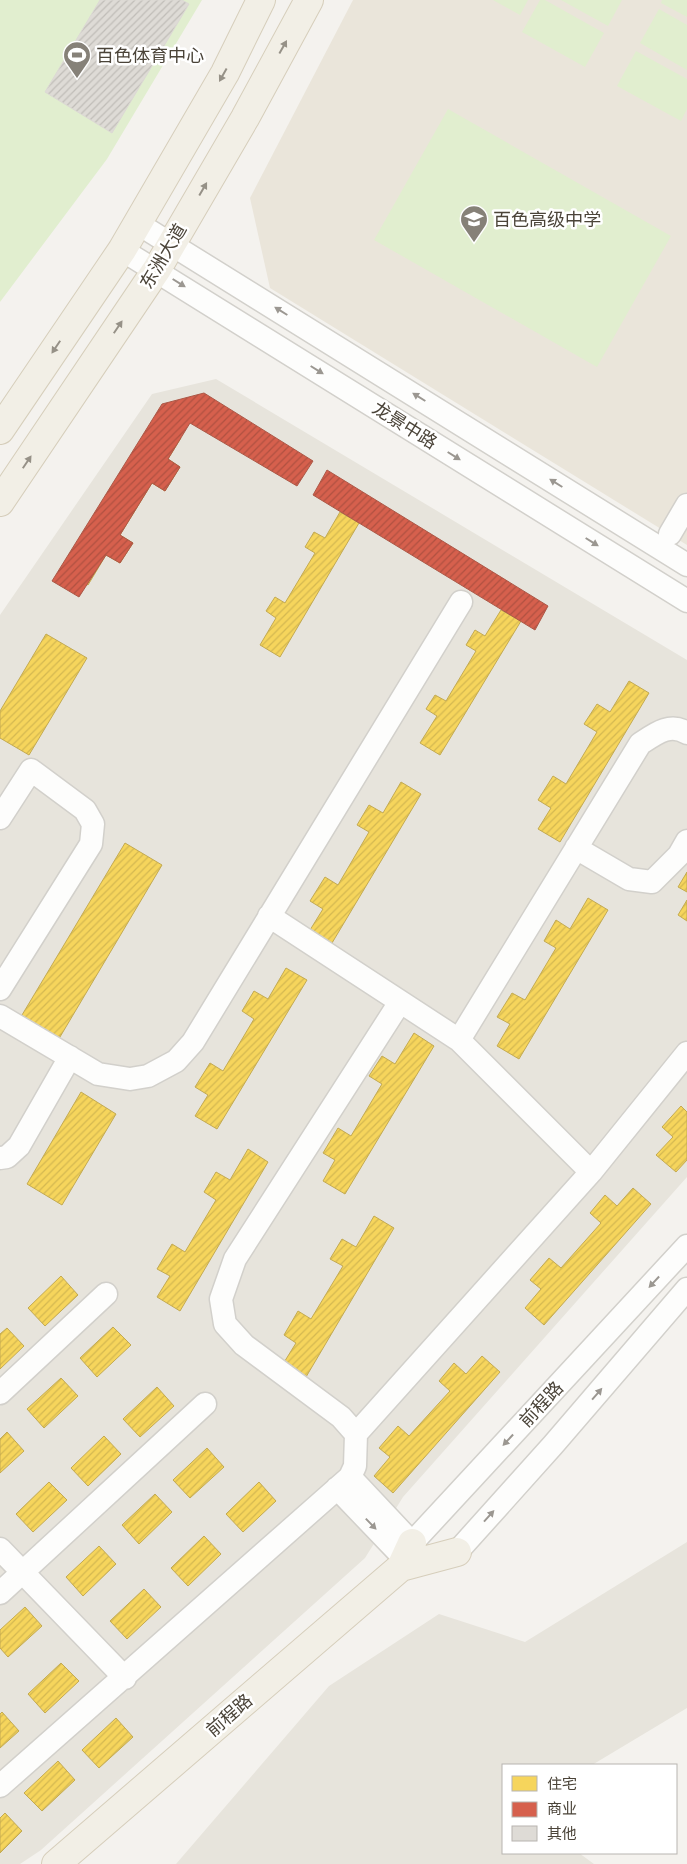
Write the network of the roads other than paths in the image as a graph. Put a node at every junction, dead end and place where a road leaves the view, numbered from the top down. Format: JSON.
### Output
{"nodes":[{"id":1,"x":261,"y":0,"type":"edge"},
{"id":2,"x":309,"y":0,"type":"edge"},
{"id":3,"x":137,"y":223,"type":"junction"},
{"id":4,"x":171,"y":245,"type":"junction"},
{"id":5,"x":122,"y":250,"type":"junction"},
{"id":6,"x":157,"y":269,"type":"junction"},
{"id":7,"x":0,"y":430,"type":"edge"},
{"id":8,"x":0,"y":502,"type":"edge"},
{"id":9,"x":687,"y":564,"type":"edge"},
{"id":10,"x":687,"y":601,"type":"edge"},
{"id":11,"x":461,"y":602,"type":"dead end"},
{"id":12,"x":687,"y":734,"type":"edge"},
{"id":13,"x":0,"y":818,"type":"edge"},
{"id":14,"x":687,"y":841,"type":"edge"},
{"id":15,"x":576,"y":848,"type":"junction"},
{"id":16,"x":269,"y":916,"type":"junction"},
{"id":17,"x":0,"y":989,"type":"edge"},
{"id":18,"x":400,"y":1002,"type":"junction"},
{"id":19,"x":0,"y":1016,"type":"edge"},
{"id":20,"x":459,"y":1040,"type":"junction"},
{"id":21,"x":687,"y":1054,"type":"edge"},
{"id":22,"x":70,"y":1058,"type":"junction"},
{"id":23,"x":0,"y":1158,"type":"edge"},
{"id":24,"x":591,"y":1172,"type":"junction"},
{"id":25,"x":687,"y":1246,"type":"edge"},
{"id":26,"x":687,"y":1289,"type":"edge"},
{"id":27,"x":106,"y":1294,"type":"dead end"},
{"id":28,"x":0,"y":1392,"type":"edge"},
{"id":29,"x":205,"y":1404,"type":"dead end"},
{"id":30,"x":356,"y":1434,"type":"junction"},
{"id":31,"x":344,"y":1483,"type":"junction"},
{"id":32,"x":0,"y":1549,"type":"edge"},
{"id":33,"x":456,"y":1552,"type":"joint"},
{"id":34,"x":406,"y":1556,"type":"junction"},
{"id":35,"x":23,"y":1573,"type":"junction"},
{"id":36,"x":0,"y":1593,"type":"edge"},
{"id":37,"x":125,"y":1678,"type":"junction"},
{"id":38,"x":0,"y":1786,"type":"edge"},
{"id":39,"x":56,"y":1864,"type":"edge"}],
"edges":[{"from":1,"to":3,"type":"main road","one_way":true},
{"from":4,"to":2,"type":"main road","name":"东洲大道","one_way":true},
{"from":3,"to":4,"type":"street","name":"龙景中路"},
{"from":3,"to":5,"type":"main road"},
{"from":4,"to":6,"type":"main road","name":"东洲大道"},
{"from":9,"to":4,"type":"street","name":"龙景中路","one_way":true},
{"from":5,"to":6,"type":"street","name":"龙景中路"},
{"from":5,"to":7,"type":"main road","one_way":true},
{"from":8,"to":6,"type":"main road","name":"东洲大道","one_way":true},
{"from":6,"to":10,"type":"street","name":"龙景中路","one_way":true},
{"from":11,"to":16,"type":"street"},
{"from":12,"to":15,"type":"street"},
{"from":13,"to":17,"type":"street"},
{"from":14,"to":15,"type":"street"},
{"from":15,"to":20,"type":"street"},
{"from":16,"to":18,"type":"street"},
{"from":16,"to":22,"type":"street"},
{"from":18,"to":20,"type":"street"},
{"from":18,"to":30,"type":"street"},
{"from":19,"to":22,"type":"street"},
{"from":20,"to":24,"type":"street"},
{"from":21,"to":24,"type":"street"},
{"from":22,"to":23,"type":"street"},
{"from":24,"to":30,"type":"street"},
{"from":25,"to":34,"type":"street","name":"前程路","one_way":true},
{"from":33,"to":26,"type":"street","name":"前程路","one_way":true},
{"from":27,"to":28,"type":"street"},
{"from":29,"to":35,"type":"street"},
{"from":30,"to":31,"type":"street"},
{"from":31,"to":34,"type":"street"},
{"from":31,"to":37,"type":"street"},
{"from":32,"to":35,"type":"street"},
{"from":33,"to":34,"type":"main road","name":"前程路"},
{"from":34,"to":39,"type":"main road","name":"前程路"},
{"from":35,"to":36,"type":"street"},
{"from":35,"to":37,"type":"street"},
{"from":37,"to":38,"type":"street"}]}
